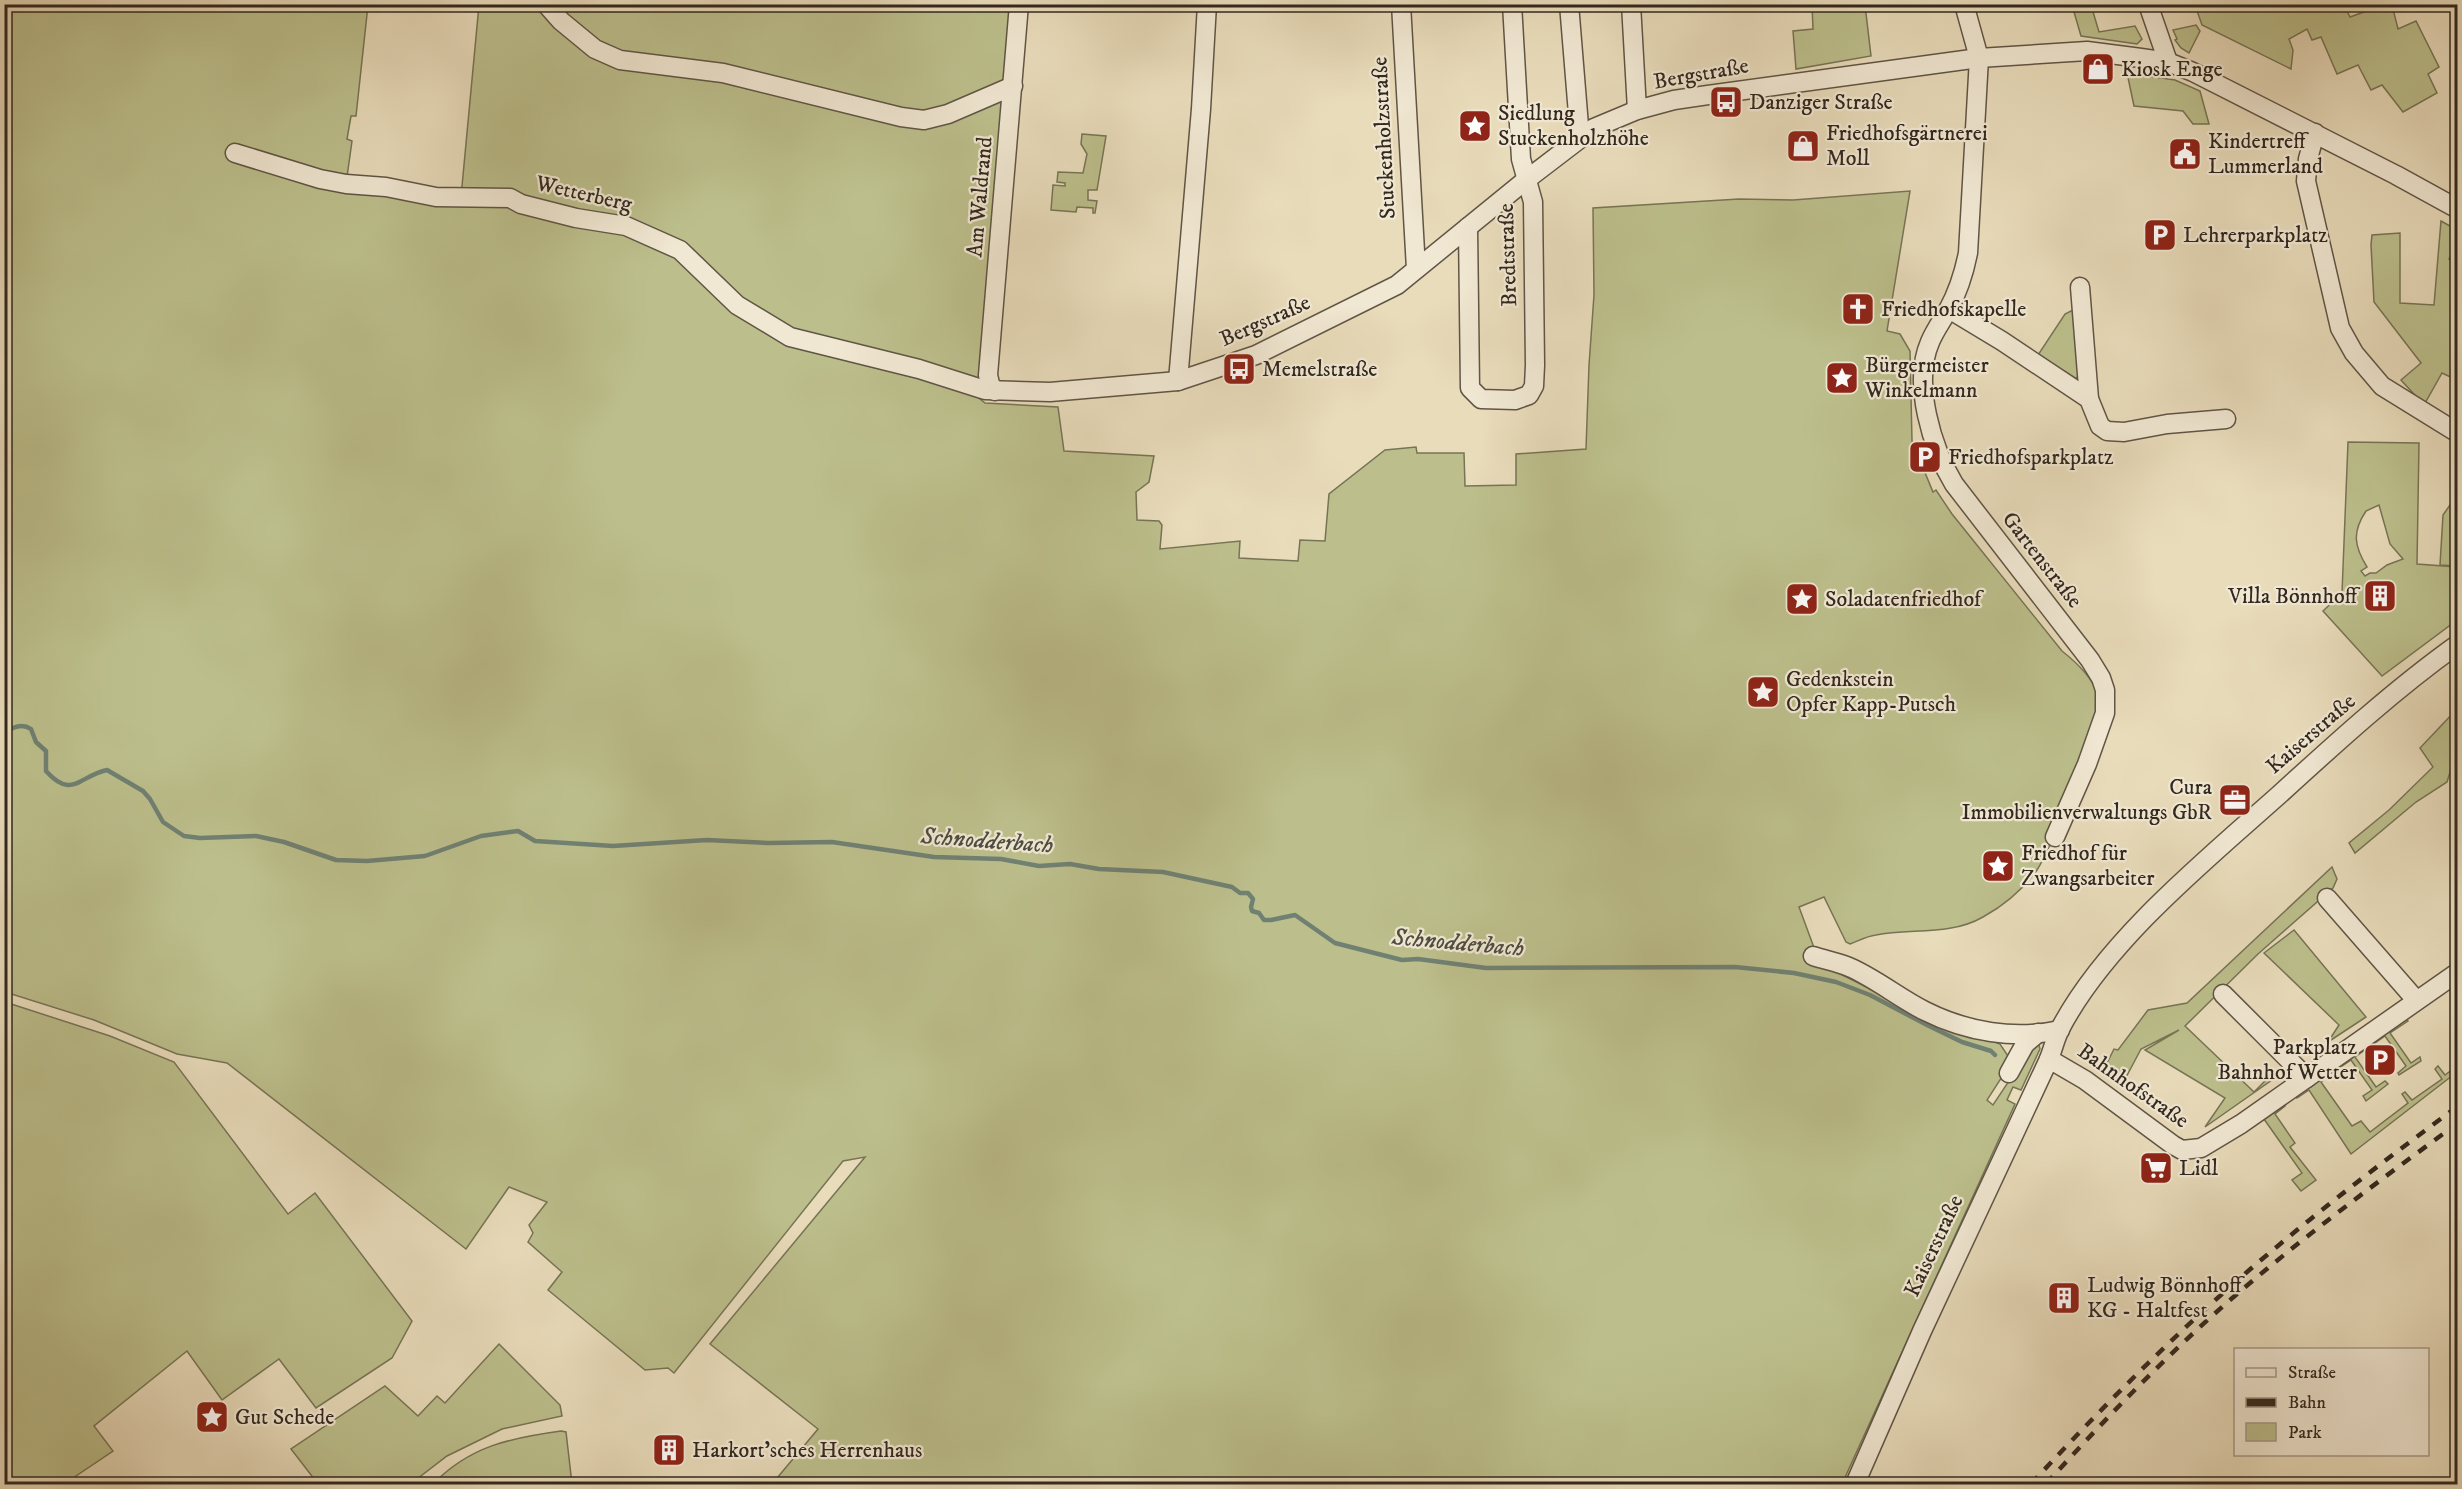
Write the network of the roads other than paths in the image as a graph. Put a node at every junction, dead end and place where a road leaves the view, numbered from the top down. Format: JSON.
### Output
{"nodes":[{"id":1,"x":546,"y":4,"type":"edge"},
{"id":2,"x":1019,"y":4,"type":"edge"},
{"id":3,"x":1207,"y":4,"type":"edge"},
{"id":4,"x":1401,"y":4,"type":"edge"},
{"id":5,"x":1512,"y":4,"type":"edge"},
{"id":6,"x":1569,"y":4,"type":"edge"},
{"id":7,"x":1631,"y":4,"type":"edge"},
{"id":8,"x":1964,"y":4,"type":"edge"},
{"id":9,"x":2148,"y":4,"type":"edge"},
{"id":10,"x":1979,"y":58,"type":"junction"},
{"id":11,"x":2168,"y":62,"type":"junction"},
{"id":12,"x":1013,"y":86,"type":"junction"},
{"id":13,"x":1637,"y":110,"type":"junction"},
{"id":14,"x":2315,"y":133,"type":"junction"},
{"id":15,"x":1582,"y":135,"type":"junction"},
{"id":16,"x":235,"y":153,"type":"dead end"},
{"id":17,"x":1526,"y":180,"type":"junction"},
{"id":18,"x":2457,"y":209,"type":"edge"},
{"id":19,"x":1468,"y":227,"type":"junction"},
{"id":20,"x":1416,"y":269,"type":"junction"},
{"id":21,"x":2080,"y":287,"type":"dead end"},
{"id":22,"x":1948,"y":309,"type":"junction"},
{"id":23,"x":1178,"y":381,"type":"junction"},
{"id":24,"x":995,"y":392,"type":"junction"},
{"id":25,"x":2089,"y":399,"type":"junction"},
{"id":26,"x":2226,"y":419,"type":"dead end"},
{"id":27,"x":2457,"y":433,"type":"edge"},
{"id":28,"x":2457,"y":644,"type":"edge"},
{"id":29,"x":2055,"y":837,"type":"dead end"},
{"id":30,"x":2327,"y":898,"type":"dead end"},
{"id":31,"x":1813,"y":956,"type":"dead end"},
{"id":32,"x":2457,"y":972,"type":"edge"},
{"id":33,"x":2223,"y":994,"type":"dead end"},
{"id":34,"x":2416,"y":1000,"type":"junction"},
{"id":35,"x":2060,"y":1030,"type":"junction"},
{"id":36,"x":2038,"y":1033,"type":"junction"},
{"id":37,"x":2049,"y":1059,"type":"junction"},
{"id":38,"x":2008,"y":1072,"type":"dead end"},
{"id":39,"x":2307,"y":1078,"type":"junction"},
{"id":40,"x":1855,"y":1485,"type":"edge"}],
"edges":[{"from":1,"to":12,"type":"street"},
{"from":2,"to":12,"type":"street","name":"Am Waldrand"},
{"from":3,"to":23,"type":"street"},
{"from":4,"to":20,"type":"street","name":"Stuckenholzstraße"},
{"from":5,"to":17,"type":"street","name":"Bredtstraße"},
{"from":6,"to":15,"type":"street"},
{"from":7,"to":13,"type":"street"},
{"from":8,"to":10,"type":"street","name":"Gartenstraße"},
{"from":9,"to":11,"type":"street"},
{"from":10,"to":11,"type":"street","name":"Bergstraße"},
{"from":10,"to":13,"type":"street","name":"Bergstraße"},
{"from":10,"to":22,"type":"street","name":"Gartenstraße"},
{"from":11,"to":14,"type":"street","name":"Bergstraße"},
{"from":12,"to":24,"type":"street","name":"Am Waldrand"},
{"from":13,"to":15,"type":"street","name":"Bergstraße"},
{"from":14,"to":18,"type":"street","name":"Bergstraße"},
{"from":14,"to":27,"type":"street"},
{"from":15,"to":17,"type":"street","name":"Bergstraße"},
{"from":16,"to":24,"type":"street","name":"Wetterberg"},
{"from":17,"to":19,"type":"street","name":"Bergstraße"},
{"from":17,"to":19,"type":"street","name":"Bredtstraße"},
{"from":19,"to":20,"type":"street","name":"Bergstraße"},
{"from":20,"to":23,"type":"street","name":"Bergstraße"},
{"from":21,"to":25,"type":"street"},
{"from":22,"to":25,"type":"street"},
{"from":22,"to":29,"type":"street","name":"Gartenstraße"},
{"from":23,"to":24,"type":"street","name":"Bergstraße"},
{"from":25,"to":26,"type":"street"},
{"from":28,"to":35,"type":"street","name":"Kaiserstraße"},
{"from":30,"to":34,"type":"street"},
{"from":31,"to":36,"type":"street"},
{"from":32,"to":34,"type":"street","name":"Bahnhofstraße"},
{"from":33,"to":39,"type":"street"},
{"from":34,"to":39,"type":"street","name":"Bahnhofstraße"},
{"from":35,"to":36,"type":"street"},
{"from":35,"to":37,"type":"street","name":"Kaiserstraße"},
{"from":36,"to":38,"type":"street"},
{"from":37,"to":39,"type":"street","name":"Bahnhofstraße"},
{"from":37,"to":40,"type":"street","name":"Kaiserstraße"}]}
